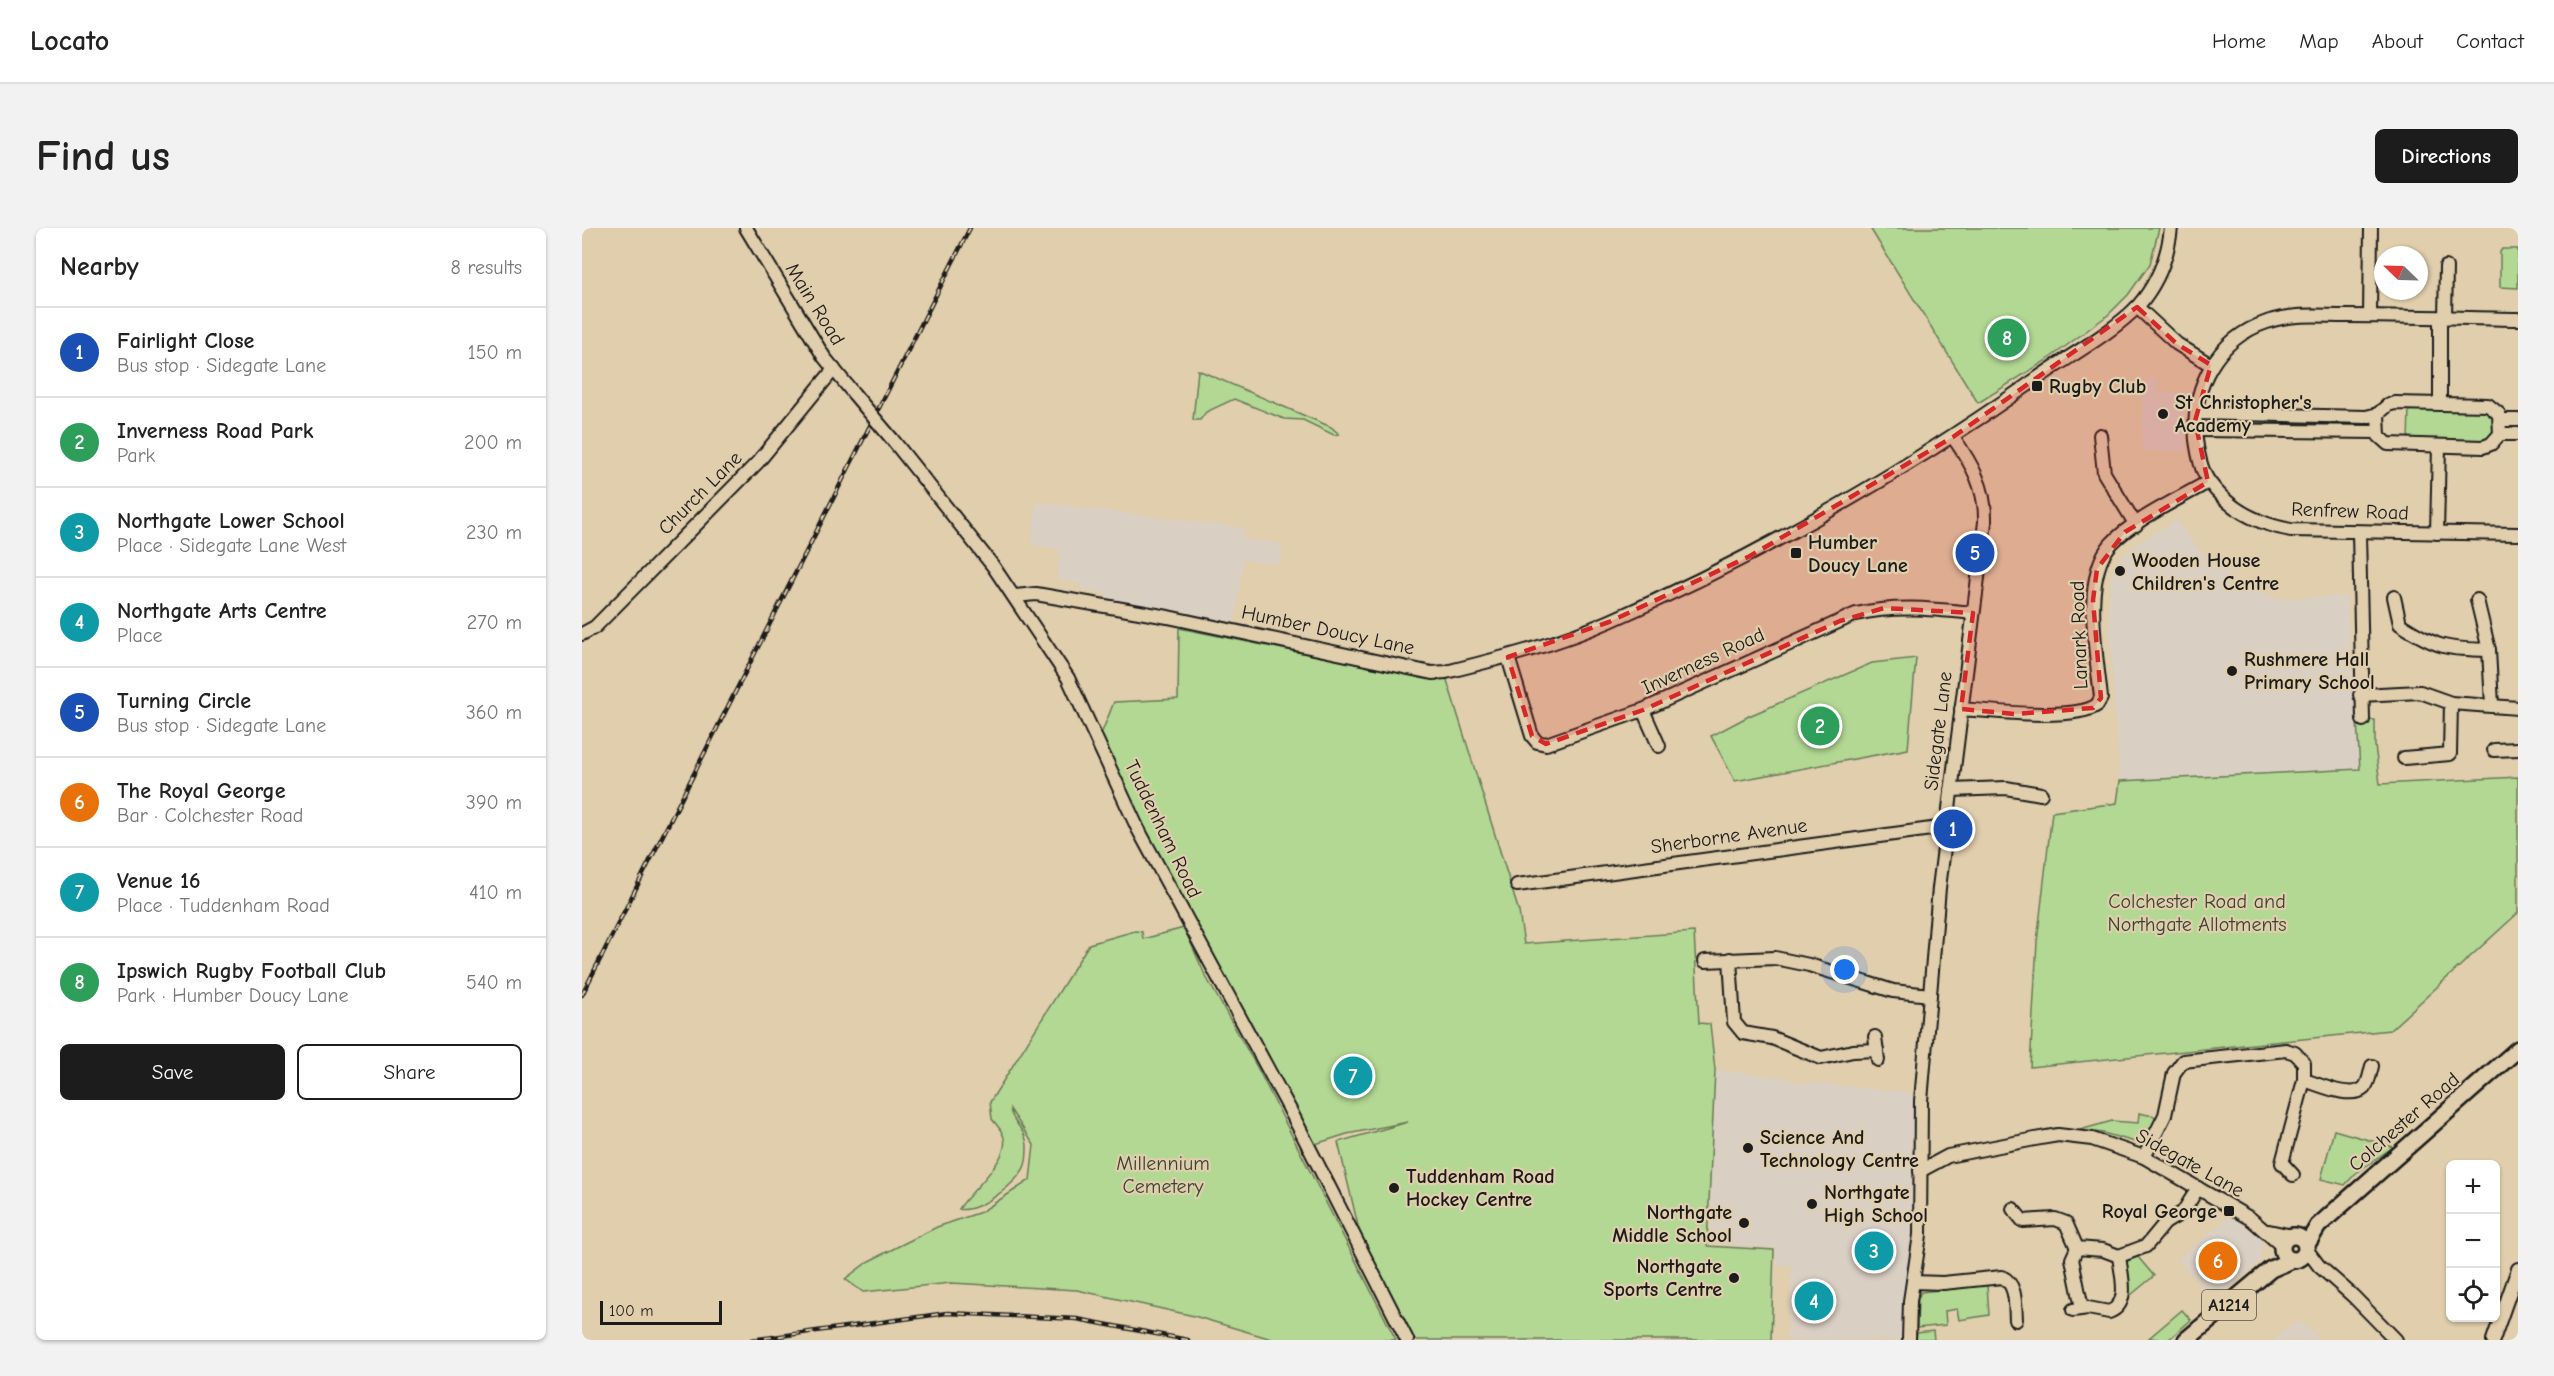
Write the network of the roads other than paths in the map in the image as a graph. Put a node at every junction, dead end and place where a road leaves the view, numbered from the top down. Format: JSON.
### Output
{"nodes":[{"id":1,"x":746,"y":228,"type":"edge"},
{"id":2,"x":2171,"y":228,"type":"edge"},
{"id":3,"x":2371,"y":228,"type":"edge"},
{"id":4,"x":2449,"y":273,"type":"dead end"},
{"id":5,"x":2137,"y":307,"type":"junction"},
{"id":6,"x":2370,"y":316,"type":"junction"},
{"id":7,"x":2443,"y":318,"type":"junction"},
{"id":8,"x":2518,"y":319,"type":"edge"},
{"id":9,"x":2211,"y":365,"type":"junction"},
{"id":10,"x":834,"y":369,"type":"junction"},
{"id":11,"x":2440,"y":404,"type":"junction"},
{"id":12,"x":2196,"y":413,"type":"junction"},
{"id":13,"x":2378,"y":414,"type":"junction"},
{"id":14,"x":2501,"y":420,"type":"junction"},
{"id":15,"x":2518,"y":420,"type":"edge"},
{"id":16,"x":2195,"y":430,"type":"junction"},
{"id":17,"x":2378,"y":432,"type":"junction"},
{"id":18,"x":2500,"y":434,"type":"junction"},
{"id":19,"x":2518,"y":434,"type":"edge"},
{"id":20,"x":2100,"y":435,"type":"dead end"},
{"id":21,"x":1953,"y":436,"type":"junction"},
{"id":22,"x":2439,"y":446,"type":"junction"},
{"id":23,"x":2208,"y":482,"type":"junction"},
{"id":24,"x":2136,"y":525,"type":"junction"},
{"id":25,"x":2359,"y":532,"type":"junction"},
{"id":26,"x":2437,"y":533,"type":"junction"},
{"id":27,"x":2518,"y":534,"type":"edge"},
{"id":28,"x":1015,"y":596,"type":"junction"},
{"id":29,"x":2394,"y":597,"type":"dead end"},
{"id":30,"x":2477,"y":600,"type":"dead end"},
{"id":31,"x":1973,"y":613,"type":"junction"},
{"id":32,"x":582,"y":634,"type":"edge"},
{"id":33,"x":2489,"y":650,"type":"junction"},
{"id":34,"x":1508,"y":657,"type":"junction"},
{"id":35,"x":2360,"y":695,"type":"junction"},
{"id":36,"x":2451,"y":704,"type":"junction"},
{"id":37,"x":2492,"y":705,"type":"junction"},
{"id":38,"x":1961,"y":708,"type":"junction"},
{"id":39,"x":2518,"y":708,"type":"edge"},
{"id":40,"x":1643,"y":710,"type":"junction"},
{"id":41,"x":2362,"y":720,"type":"dead end"},
{"id":42,"x":1659,"y":746,"type":"dead end"},
{"id":43,"x":2518,"y":749,"type":"edge"},
{"id":44,"x":2494,"y":750,"type":"dead end"},
{"id":45,"x":2404,"y":758,"type":"dead end"},
{"id":46,"x":1951,"y":790,"type":"junction"},
{"id":47,"x":2041,"y":794,"type":"dead end"},
{"id":48,"x":1946,"y":827,"type":"junction"},
{"id":49,"x":1517,"y":885,"type":"dead end"},
{"id":50,"x":1730,"y":959,"type":"junction"},
{"id":51,"x":1705,"y":961,"type":"dead end"},
{"id":52,"x":1930,"y":995,"type":"junction"},
{"id":53,"x":1875,"y":1037,"type":"dead end"},
{"id":54,"x":2518,"y":1049,"type":"edge"},
{"id":55,"x":2372,"y":1066,"type":"dead end"},
{"id":56,"x":2304,"y":1080,"type":"junction"},
{"id":57,"x":1920,"y":1154,"type":"junction"},
{"id":58,"x":1948,"y":1156,"type":"junction"},
{"id":59,"x":2144,"y":1156,"type":"junction"},
{"id":60,"x":1920,"y":1171,"type":"junction"},
{"id":61,"x":2293,"y":1175,"type":"dead end"},
{"id":62,"x":2198,"y":1188,"type":"junction"},
{"id":63,"x":2013,"y":1209,"type":"dead end"},
{"id":64,"x":2077,"y":1248,"type":"junction"},
{"id":65,"x":2295,"y":1248,"type":"junction"},
{"id":66,"x":2120,"y":1256,"type":"junction"},
{"id":67,"x":2518,"y":1269,"type":"edge"},
{"id":68,"x":1914,"y":1282,"type":"junction"},
{"id":69,"x":2017,"y":1320,"type":"dead end"},
{"id":70,"x":1407,"y":1340,"type":"edge"},
{"id":71,"x":1909,"y":1340,"type":"edge"},
{"id":72,"x":2186,"y":1340,"type":"edge"},
{"id":73,"x":2396,"y":1340,"type":"edge"},
{"id":74,"x":2493,"y":1340,"type":"edge"}],
"edges":[{"from":1,"to":10,"type":"street","name":"Main Road"},
{"from":2,"to":5,"type":"street","name":"Humber Doucy Lane"},
{"from":3,"to":6,"type":"street"},
{"from":4,"to":7,"type":"street"},
{"from":5,"to":9,"type":"street"},
{"from":5,"to":21,"type":"street","name":"Humber Doucy Lane"},
{"from":6,"to":7,"type":"street","name":"Renfrew Road"},
{"from":6,"to":9,"type":"street","name":"Renfrew Road"},
{"from":7,"to":8,"type":"street","name":"Renfrew Road"},
{"from":7,"to":11,"type":"street"},
{"from":9,"to":12,"type":"street","name":"Renfrew Road"},
{"from":10,"to":28,"type":"street","name":"Tuddenham Road","bridge":true},
{"from":10,"to":32,"type":"street","name":"Church Lane"},
{"from":11,"to":13,"type":"street"},
{"from":11,"to":14,"type":"street"},
{"from":12,"to":13,"type":"street"},
{"from":12,"to":16,"type":"street","name":"Renfrew Road"},
{"from":13,"to":17,"type":"street"},
{"from":14,"to":15,"type":"street"},
{"from":14,"to":18,"type":"street"},
{"from":16,"to":17,"type":"street"},
{"from":16,"to":23,"type":"street","name":"Renfrew Road"},
{"from":17,"to":22,"type":"street"},
{"from":18,"to":19,"type":"street"},
{"from":18,"to":22,"type":"street"},
{"from":20,"to":24,"type":"street"},
{"from":21,"to":31,"type":"street","name":"Sidegate Lane"},
{"from":21,"to":34,"type":"street","name":"Humber Doucy Lane"},
{"from":22,"to":26,"type":"street"},
{"from":23,"to":24,"type":"street","name":"Lanark Road"},
{"from":23,"to":25,"type":"street","name":"Renfrew Road"},
{"from":24,"to":38,"type":"street","name":"Lanark Road"},
{"from":25,"to":26,"type":"street","name":"Renfrew Road"},
{"from":25,"to":35,"type":"street"},
{"from":26,"to":27,"type":"street","name":"Renfrew Road"},
{"from":28,"to":34,"type":"street","name":"Humber Doucy Lane"},
{"from":28,"to":70,"type":"street","name":"Tuddenham Road"},
{"from":29,"to":33,"type":"street"},
{"from":30,"to":33,"type":"street"},
{"from":31,"to":38,"type":"street","name":"Sidegate Lane"},
{"from":31,"to":40,"type":"street","name":"Inverness Road"},
{"from":33,"to":37,"type":"street"},
{"from":34,"to":40,"type":"street","name":"Inverness Road"},
{"from":35,"to":36,"type":"street"},
{"from":35,"to":41,"type":"street"},
{"from":36,"to":37,"type":"street"},
{"from":36,"to":45,"type":"street"},
{"from":37,"to":39,"type":"street"},
{"from":38,"to":46,"type":"street","name":"Sidegate Lane"},
{"from":40,"to":42,"type":"street"},
{"from":43,"to":44,"type":"street"},
{"from":46,"to":47,"type":"street"},
{"from":46,"to":48,"type":"street","name":"Sidegate Lane"},
{"from":48,"to":49,"type":"street","name":"Sherborne Avenue"},
{"from":48,"to":52,"type":"street","name":"Sidegate Lane"},
{"from":50,"to":51,"type":"street"},
{"from":50,"to":52,"type":"street"},
{"from":50,"to":53,"type":"street"},
{"from":52,"to":57,"type":"street","name":"Sidegate Lane"},
{"from":54,"to":65,"type":"main road","name":"Colchester Road"},
{"from":55,"to":56,"type":"street"},
{"from":56,"to":59,"type":"street"},
{"from":56,"to":61,"type":"street"},
{"from":57,"to":58,"type":"street","name":"Sidegate Lane"},
{"from":57,"to":60,"type":"street"},
{"from":58,"to":59,"type":"street","name":"Sidegate Lane"},
{"from":58,"to":60,"type":"street","name":"Sidegate Lane"},
{"from":59,"to":62,"type":"street","name":"Sidegate Lane"},
{"from":60,"to":68,"type":"street"},
{"from":62,"to":65,"type":"street","name":"Sidegate Lane"},
{"from":62,"to":66,"type":"street"},
{"from":63,"to":64,"type":"street"},
{"from":64,"to":66,"type":"street"},
{"from":64,"to":66,"type":"street"},
{"from":65,"to":72,"type":"main road","number":"A1214"},
{"from":65,"to":73,"type":"street","name":"Sidegate Lane"},
{"from":67,"to":74,"type":"street"},
{"from":68,"to":69,"type":"street"},
{"from":68,"to":71,"type":"street"}]}
